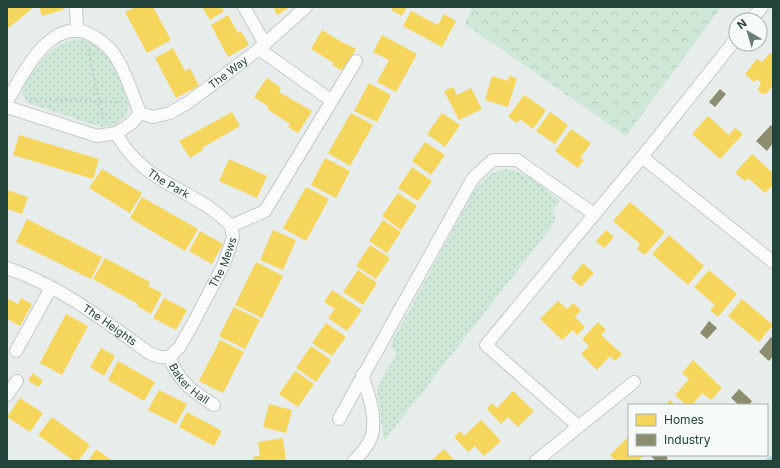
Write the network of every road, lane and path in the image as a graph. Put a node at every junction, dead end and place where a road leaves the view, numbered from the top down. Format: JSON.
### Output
{"nodes":[{"id":1,"x":76,"y":7,"type":"edge"},
{"id":2,"x":244,"y":7,"type":"edge"},
{"id":3,"x":306,"y":7,"type":"edge"},
{"id":4,"x":81,"y":30,"type":"junction"},
{"id":5,"x":262,"y":47,"type":"junction"},
{"id":6,"x":728,"y":49,"type":"edge"},
{"id":7,"x":356,"y":61,"type":"dead end"},
{"id":8,"x":99,"y":101,"type":"junction"},
{"id":9,"x":332,"y":101,"type":"junction"},
{"id":10,"x":8,"y":102,"type":"edge"},
{"id":11,"x":138,"y":108,"type":"junction"},
{"id":12,"x":111,"y":133,"type":"junction"},
{"id":13,"x":642,"y":157,"type":"junction"},
{"id":14,"x":594,"y":214,"type":"junction"},
{"id":15,"x":231,"y":226,"type":"junction"},
{"id":16,"x":773,"y":262,"type":"edge"},
{"id":17,"x":7,"y":268,"type":"edge"},
{"id":18,"x":51,"y":288,"type":"junction"},
{"id":19,"x":16,"y":351,"type":"dead end"},
{"id":20,"x":169,"y":357,"type":"junction"},
{"id":21,"x":362,"y":375,"type":"junction"},
{"id":22,"x":17,"y":381,"type":"dead end"},
{"id":23,"x":634,"y":382,"type":"dead end"},
{"id":24,"x":7,"y":395,"type":"edge"},
{"id":25,"x":214,"y":405,"type":"dead end"},
{"id":26,"x":339,"y":419,"type":"dead end"},
{"id":27,"x":578,"y":426,"type":"junction"},
{"id":28,"x":354,"y":461,"type":"edge"},
{"id":29,"x":536,"y":461,"type":"edge"}],
"edges":[{"from":1,"to":4,"type":"street"},
{"from":2,"to":5,"type":"street"},
{"from":3,"to":5,"type":"street","name":"The Way"},
{"from":4,"to":8,"type":"path"},
{"from":4,"to":10,"type":"street"},
{"from":4,"to":11,"type":"street"},
{"from":5,"to":9,"type":"street"},
{"from":5,"to":11,"type":"street","name":"The Way"},
{"from":6,"to":13,"type":"street"},
{"from":7,"to":9,"type":"street","name":"The Mews"},
{"from":8,"to":10,"type":"path"},
{"from":8,"to":11,"type":"path"},
{"from":8,"to":12,"type":"path"},
{"from":9,"to":15,"type":"street","name":"The Mews"},
{"from":10,"to":12,"type":"street"},
{"from":11,"to":12,"type":"street"},
{"from":12,"to":15,"type":"street","name":"The Park"},
{"from":13,"to":14,"type":"street"},
{"from":13,"to":16,"type":"street"},
{"from":14,"to":21,"type":"street"},
{"from":14,"to":27,"type":"street"},
{"from":15,"to":20,"type":"street","name":"The Mews"},
{"from":17,"to":18,"type":"street","name":"The Heights"},
{"from":18,"to":19,"type":"street"},
{"from":18,"to":20,"type":"street","name":"The Heights"},
{"from":20,"to":25,"type":"street","name":"Baker Hall"},
{"from":21,"to":26,"type":"street"},
{"from":21,"to":28,"type":"street"},
{"from":22,"to":24,"type":"street"},
{"from":23,"to":27,"type":"street"},
{"from":27,"to":29,"type":"street"}]}
